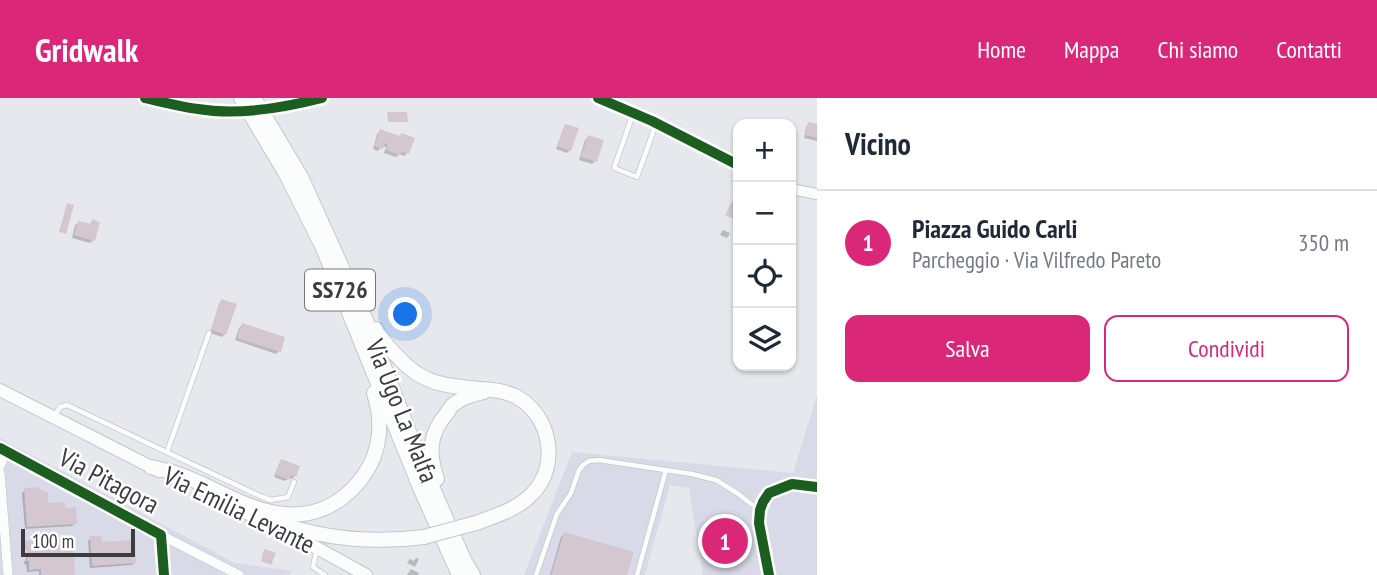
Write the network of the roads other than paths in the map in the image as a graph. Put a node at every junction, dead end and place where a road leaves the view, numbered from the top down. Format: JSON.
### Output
{"nodes":[{"id":1,"x":145,"y":98,"type":"edge"},
{"id":2,"x":241,"y":98,"type":"edge"},
{"id":3,"x":254,"y":98,"type":"edge"},
{"id":4,"x":322,"y":98,"type":"edge"},
{"id":5,"x":598,"y":98,"type":"edge"},
{"id":6,"x":633,"y":113,"type":"junction"},
{"id":7,"x":656,"y":123,"type":"junction"},
{"id":8,"x":733,"y":162,"type":"edge"},
{"id":9,"x":301,"y":177,"type":"junction"},
{"id":10,"x":796,"y":190,"type":"edge"},
{"id":11,"x":817,"y":194,"type":"edge"},
{"id":12,"x":356,"y":332,"type":"junction"},
{"id":13,"x":209,"y":333,"type":"dead end"},
{"id":14,"x":0,"y":390,"type":"edge"},
{"id":15,"x":493,"y":390,"type":"junction"},
{"id":16,"x":53,"y":418,"type":"junction"},
{"id":17,"x":3,"y":450,"type":"edge"},
{"id":18,"x":167,"y":452,"type":"junction"},
{"id":19,"x":0,"y":466,"type":"edge"},
{"id":20,"x":151,"y":467,"type":"junction"},
{"id":21,"x":666,"y":470,"type":"junction"},
{"id":22,"x":0,"y":473,"type":"edge"},
{"id":23,"x":294,"y":482,"type":"dead end"},
{"id":24,"x":817,"y":487,"type":"edge"},
{"id":25,"x":232,"y":506,"type":"junction"},
{"id":26,"x":760,"y":510,"type":"junction"},
{"id":27,"x":161,"y":535,"type":"junction"},
{"id":28,"x":317,"y":548,"type":"junction"},
{"id":29,"x":464,"y":560,"type":"junction"},
{"id":30,"x":771,"y":573,"type":"edge"},
{"id":31,"x":8,"y":575,"type":"edge"},
{"id":32,"x":164,"y":575,"type":"edge"},
{"id":33,"x":239,"y":575,"type":"edge"},
{"id":34,"x":325,"y":575,"type":"edge"},
{"id":35,"x":366,"y":575,"type":"edge"},
{"id":36,"x":459,"y":575,"type":"edge"},
{"id":37,"x":473,"y":575,"type":"edge"},
{"id":38,"x":536,"y":575,"type":"edge"},
{"id":39,"x":637,"y":575,"type":"edge"}],
"edges":[{"from":1,"to":4,"type":"street","bridge":true},
{"from":2,"to":12,"type":"highway","name":"Via Ugo La Malfa","number":"SS726"},
{"from":3,"to":9,"type":"highway","name":"Via Ugo La Malfa","number":"SS726"},
{"from":5,"to":6,"type":"street"},
{"from":6,"to":7,"type":"street"},
{"from":6,"to":7,"type":"lane"},
{"from":7,"to":8,"type":"street"},
{"from":9,"to":15,"type":"highway"},
{"from":9,"to":29,"type":"highway","name":"Via Ugo La Malfa","number":"SS726"},
{"from":10,"to":11,"type":"street"},
{"from":12,"to":20,"type":"highway"},
{"from":12,"to":36,"type":"highway","name":"Via Ugo La Malfa","number":"SS726"},
{"from":13,"to":18,"type":"lane"},
{"from":14,"to":16,"type":"main road","name":"Via Emilia Levante"},
{"from":15,"to":25,"type":"highway","bridge":true},
{"from":15,"to":29,"type":"highway"},
{"from":16,"to":18,"type":"lane"},
{"from":16,"to":20,"type":"main road","name":"Via Emilia Levante"},
{"from":17,"to":19,"type":"street"},
{"from":17,"to":27,"type":"street","name":"Via Pitagora"},
{"from":18,"to":23,"type":"lane"},
{"from":20,"to":25,"type":"main road","name":"Via Emilia Levante"},
{"from":21,"to":26,"type":"lane"},
{"from":21,"to":38,"type":"lane"},
{"from":21,"to":39,"type":"lane"},
{"from":22,"to":31,"type":"street"},
{"from":24,"to":26,"type":"street"},
{"from":25,"to":28,"type":"main road","name":"Via Emilia Levante"},
{"from":26,"to":30,"type":"street"},
{"from":27,"to":32,"type":"street","name":"Via Pitagora"},
{"from":27,"to":33,"type":"street"},
{"from":28,"to":34,"type":"lane"},
{"from":28,"to":35,"type":"main road","name":"Via Emilia Levante"},
{"from":29,"to":37,"type":"highway","name":"Via Ugo La Malfa","number":"SS726"}]}
